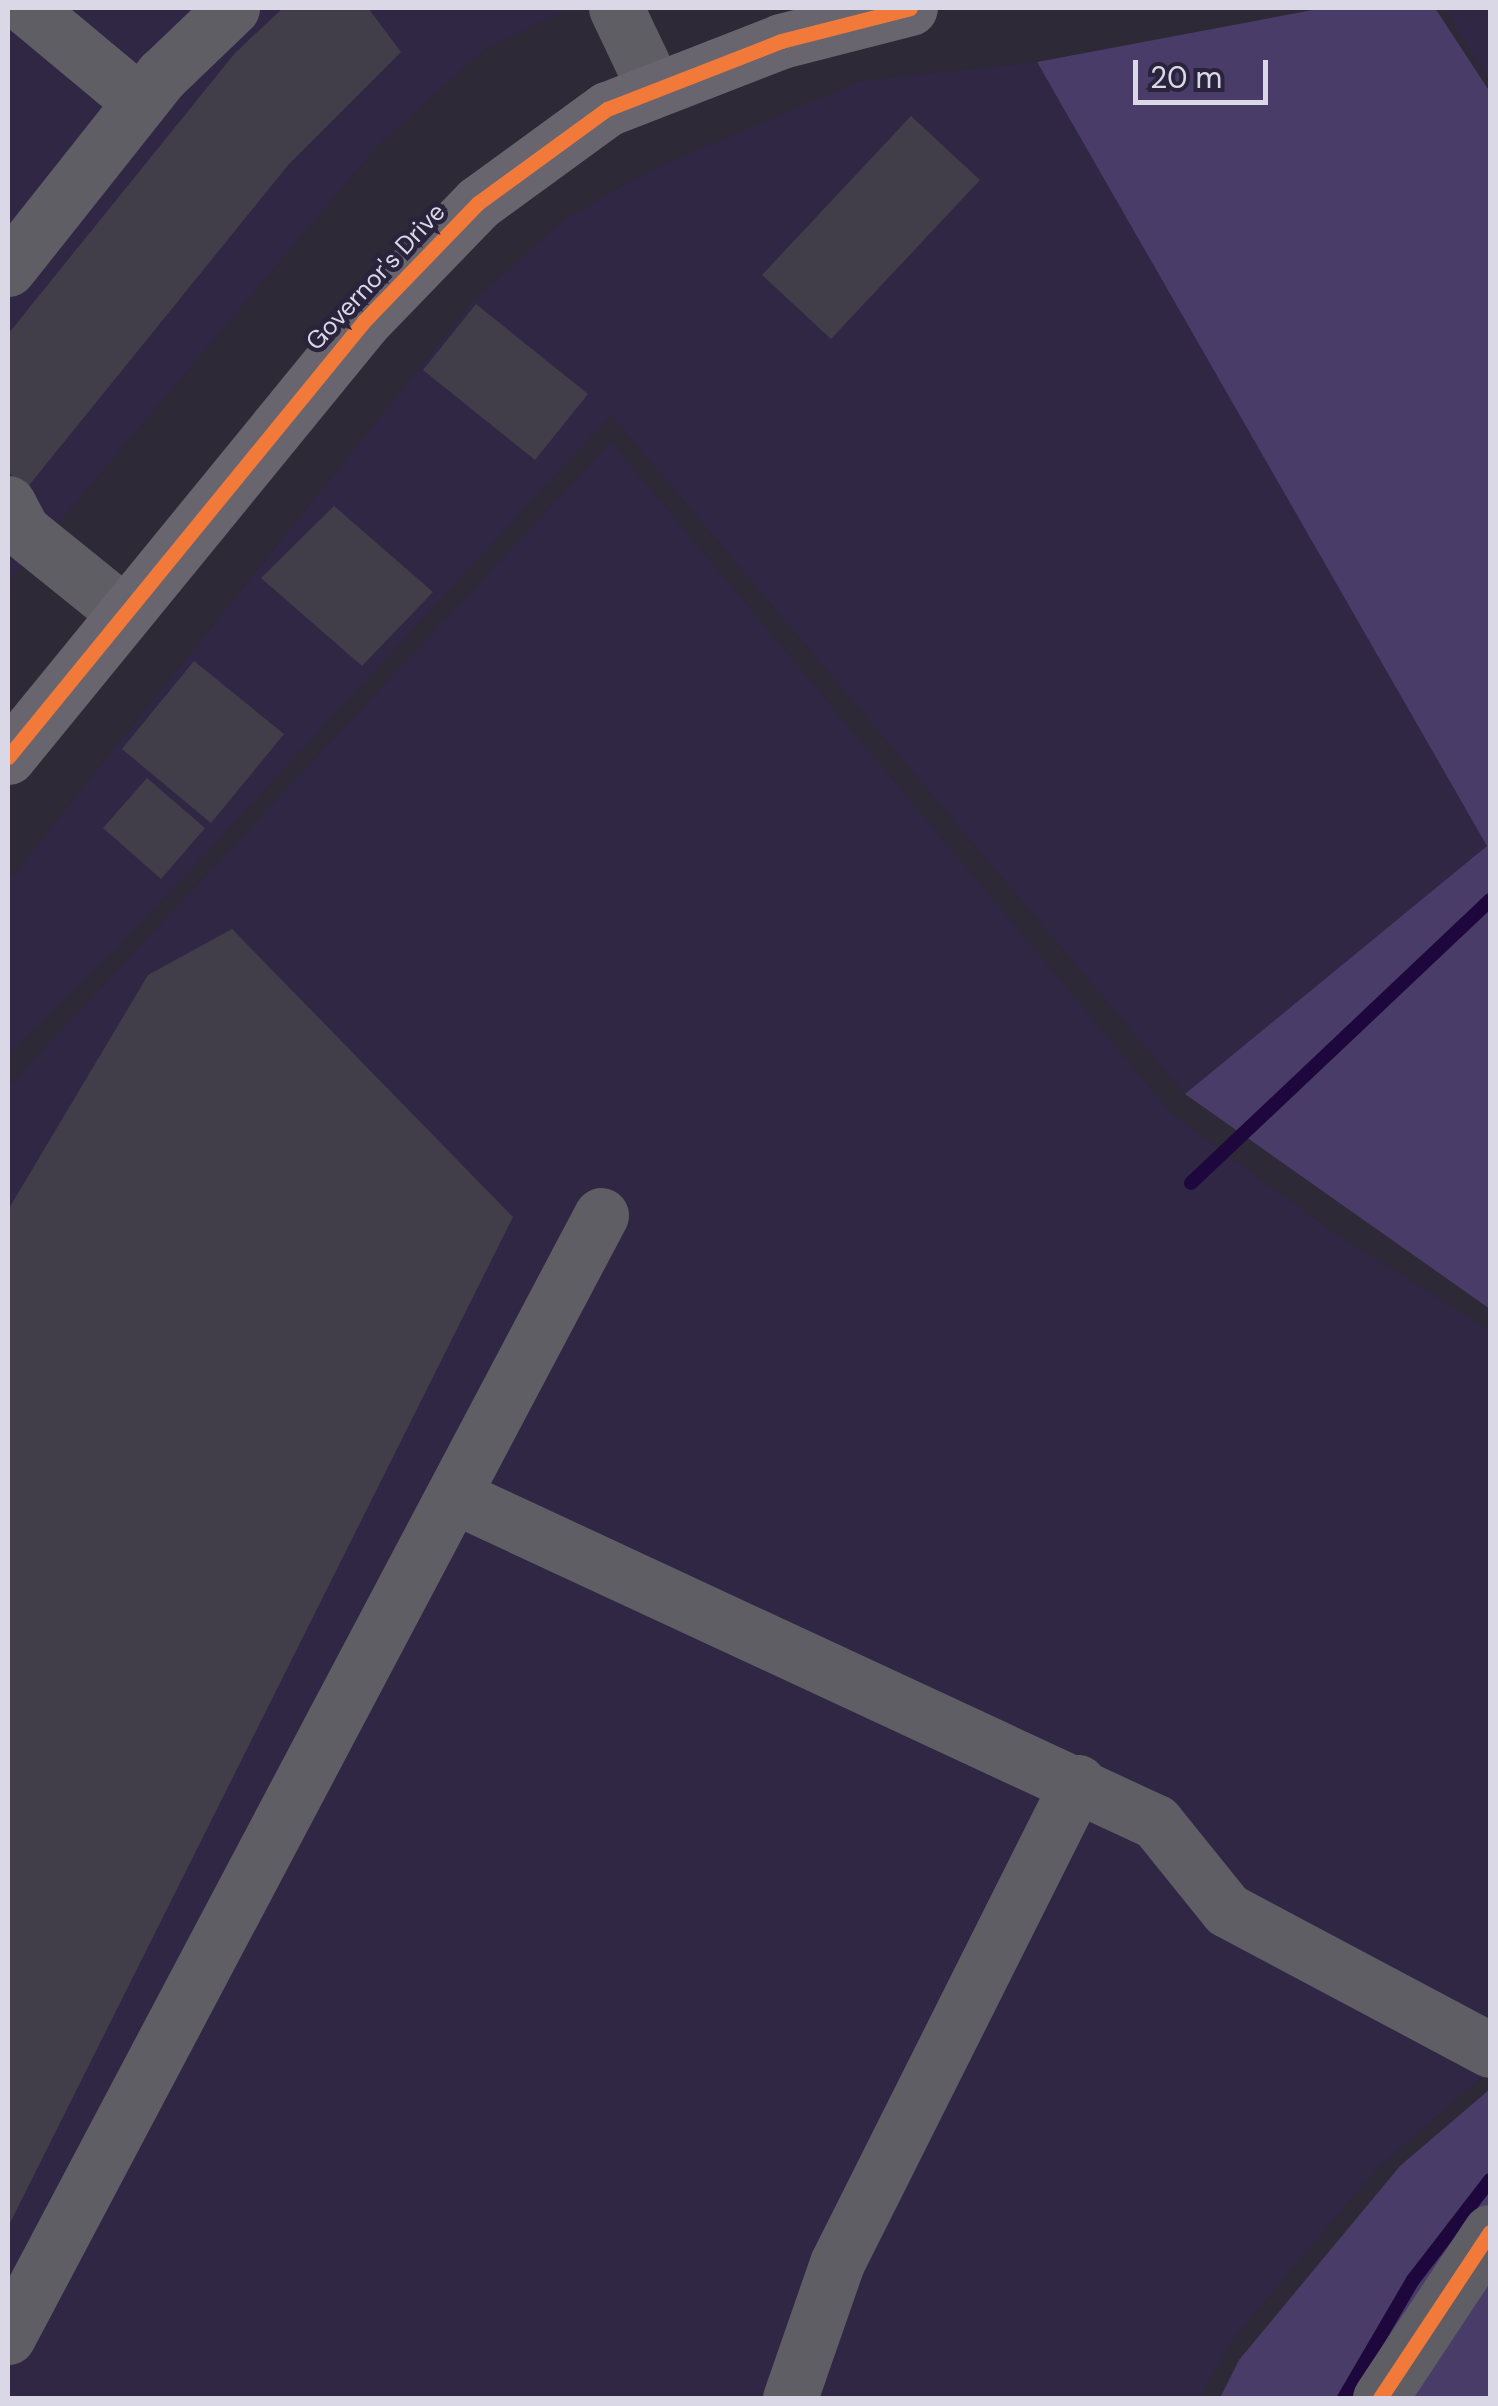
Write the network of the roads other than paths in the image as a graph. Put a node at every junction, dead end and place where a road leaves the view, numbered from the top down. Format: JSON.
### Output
{"nodes":[{"id":1,"x":27,"y":8,"type":"edge"},
{"id":2,"x":232,"y":8,"type":"edge"},
{"id":3,"x":616,"y":8,"type":"edge"},
{"id":4,"x":910,"y":8,"type":"edge"},
{"id":5,"x":654,"y":88,"type":"junction"},
{"id":6,"x":140,"y":102,"type":"junction"},
{"id":7,"x":8,"y":269,"type":"edge"},
{"id":8,"x":13,"y":521,"type":"edge"},
{"id":9,"x":122,"y":611,"type":"junction"},
{"id":10,"x":8,"y":756,"type":"edge"},
{"id":11,"x":601,"y":1214,"type":"dead end"},
{"id":12,"x":454,"y":1496,"type":"junction"},
{"id":13,"x":1078,"y":1782,"type":"junction"},
{"id":14,"x":1490,"y":2050,"type":"edge"},
{"id":15,"x":1490,"y":2232,"type":"edge"},
{"id":16,"x":8,"y":2336,"type":"edge"},
{"id":17,"x":790,"y":2398,"type":"edge"},
{"id":18,"x":1380,"y":2398,"type":"edge"}],
"edges":[{"from":1,"to":6,"type":"street"},
{"from":2,"to":6,"type":"street"},
{"from":3,"to":5,"type":"street"},
{"from":4,"to":5,"type":"highway","name":"Governor's Drive"},
{"from":5,"to":9,"type":"highway","name":"Governor's Drive"},
{"from":6,"to":7,"type":"street"},
{"from":8,"to":9,"type":"street"},
{"from":9,"to":10,"type":"highway","name":"Governor's Drive"},
{"from":11,"to":12,"type":"street"},
{"from":12,"to":13,"type":"street"},
{"from":12,"to":16,"type":"street"},
{"from":13,"to":14,"type":"street"},
{"from":13,"to":17,"type":"street"},
{"from":15,"to":18,"type":"street"}]}
